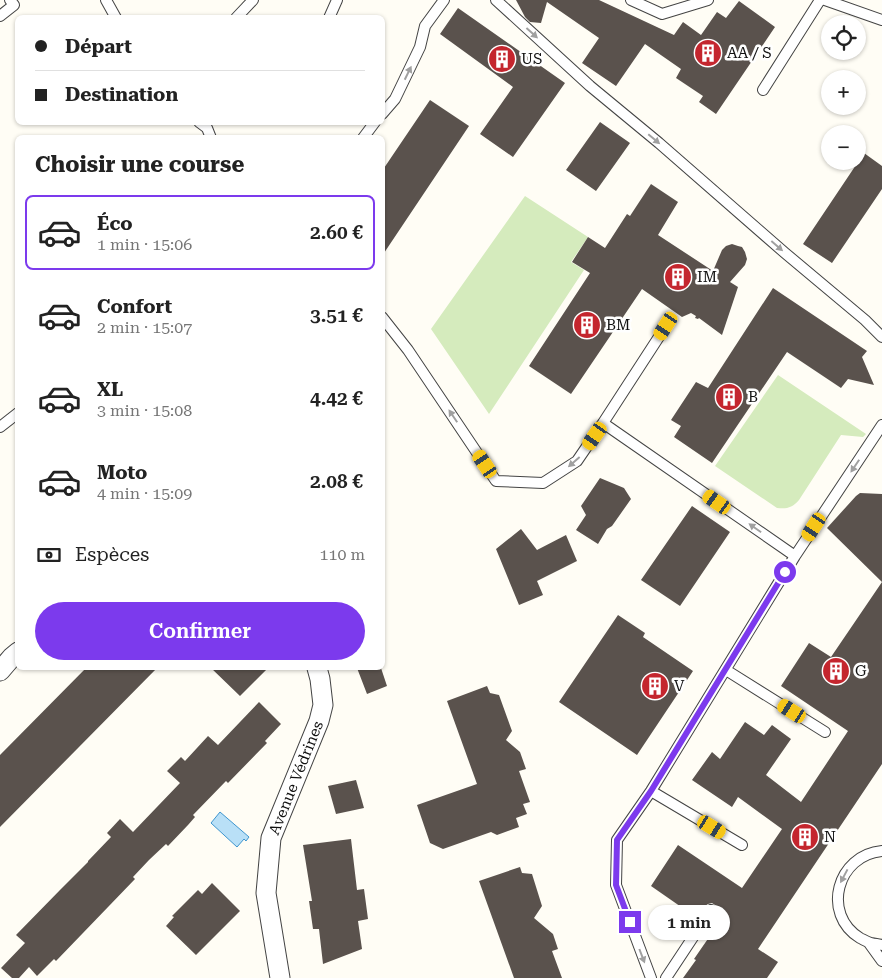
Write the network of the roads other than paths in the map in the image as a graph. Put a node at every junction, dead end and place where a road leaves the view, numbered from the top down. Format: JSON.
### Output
{"nodes":[{"id":1,"x":10,"y":0,"type":"edge"},
{"id":2,"x":106,"y":0,"type":"edge"},
{"id":3,"x":253,"y":0,"type":"edge"},
{"id":4,"x":337,"y":0,"type":"edge"},
{"id":5,"x":444,"y":0,"type":"edge"},
{"id":6,"x":496,"y":0,"type":"edge"},
{"id":7,"x":631,"y":0,"type":"edge"},
{"id":8,"x":708,"y":0,"type":"edge"},
{"id":9,"x":820,"y":0,"type":"edge"},
{"id":10,"x":824,"y":0,"type":"edge"},
{"id":11,"x":114,"y":15,"type":"edge"},
{"id":12,"x":239,"y":15,"type":"edge"},
{"id":13,"x":330,"y":15,"type":"edge"},
{"id":14,"x":0,"y":16,"type":"edge"},
{"id":15,"x":882,"y":20,"type":"edge"},
{"id":16,"x":763,"y":90,"type":"dead end"},
{"id":17,"x":385,"y":111,"type":"edge"},
{"id":18,"x":385,"y":321,"type":"edge"},
{"id":19,"x":666,"y":326,"type":"dead end"},
{"id":20,"x":882,"y":337,"type":"edge"},
{"id":21,"x":15,"y":415,"type":"edge"},
{"id":22,"x":603,"y":423,"type":"junction"},
{"id":23,"x":882,"y":425,"type":"edge"},
{"id":24,"x":0,"y":427,"type":"edge"},
{"id":25,"x":795,"y":556,"type":"junction"},
{"id":26,"x":15,"y":654,"type":"edge"},
{"id":27,"x":318,"y":670,"type":"edge"},
{"id":28,"x":726,"y":670,"type":"junction"},
{"id":29,"x":0,"y":671,"type":"edge"},
{"id":30,"x":825,"y":732,"type":"dead end"},
{"id":31,"x":651,"y":791,"type":"junction"},
{"id":32,"x":742,"y":845,"type":"dead end"},
{"id":33,"x":882,"y":851,"type":"edge"},
{"id":34,"x":711,"y":910,"type":"dead end"},
{"id":35,"x":869,"y":943,"type":"junction"},
{"id":36,"x":882,"y":945,"type":"edge"},
{"id":37,"x":882,"y":961,"type":"edge"},
{"id":38,"x":280,"y":978,"type":"edge"},
{"id":39,"x":651,"y":978,"type":"edge"},
{"id":40,"x":666,"y":978,"type":"edge"}],
"edges":[{"from":1,"to":14,"type":"lane"},
{"from":2,"to":11,"type":"lane"},
{"from":3,"to":12,"type":"lane"},
{"from":4,"to":13,"type":"lane"},
{"from":17,"to":5,"type":"lane","one_way":true},
{"from":6,"to":20,"type":"lane","one_way":true},
{"from":7,"to":8,"type":"lane"},
{"from":9,"to":16,"type":"lane"},
{"from":10,"to":15,"type":"lane"},
{"from":22,"to":18,"type":"lane","one_way":true},
{"from":19,"to":22,"type":"lane"},
{"from":21,"to":24,"type":"lane"},
{"from":25,"to":22,"type":"lane","one_way":true},
{"from":23,"to":25,"type":"lane","one_way":true},
{"from":25,"to":28,"type":"lane"},
{"from":26,"to":29,"type":"street"},
{"from":27,"to":38,"type":"street","name":"Avenue Védrines"},
{"from":28,"to":30,"type":"lane"},
{"from":28,"to":31,"type":"lane"},
{"from":31,"to":32,"type":"lane"},
{"from":31,"to":39,"type":"lane","one_way":true},
{"from":33,"to":35,"type":"lane","one_way":true},
{"from":34,"to":40,"type":"lane"},
{"from":35,"to":36,"type":"lane"},
{"from":35,"to":37,"type":"lane"}]}
